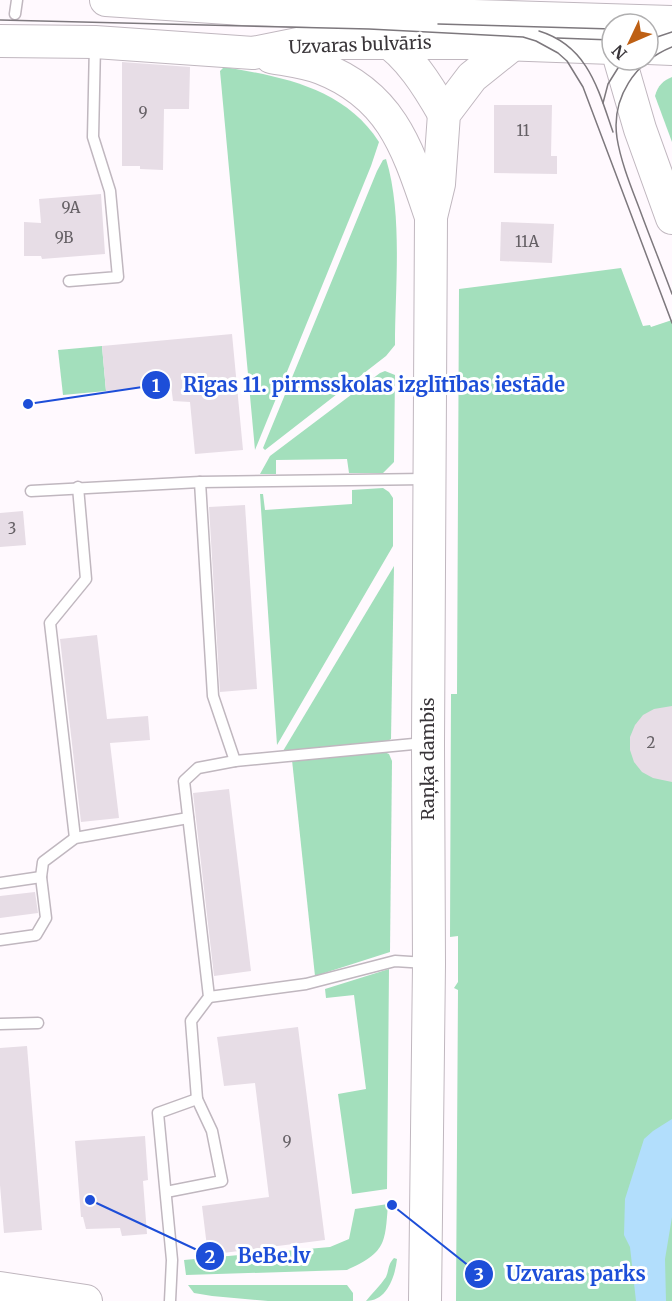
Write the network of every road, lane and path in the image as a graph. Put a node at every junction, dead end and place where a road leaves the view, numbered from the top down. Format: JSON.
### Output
{"nodes":[{"id":1,"x":17,"y":0,"type":"edge"},
{"id":2,"x":106,"y":0,"type":"edge"},
{"id":3,"x":242,"y":4,"type":"edge"},
{"id":4,"x":347,"y":13,"type":"junction"},
{"id":5,"x":15,"y":14,"type":"dead end"},
{"id":6,"x":600,"y":31,"type":"edge"},
{"id":7,"x":600,"y":34,"type":"edge"},
{"id":8,"x":0,"y":41,"type":"edge"},
{"id":9,"x":95,"y":42,"type":"junction"},
{"id":10,"x":391,"y":43,"type":"junction"},
{"id":11,"x":512,"y":45,"type":"junction"},
{"id":12,"x":253,"y":53,"type":"junction"},
{"id":13,"x":623,"y":72,"type":"edge"},
{"id":14,"x":444,"y":114,"type":"junction"},
{"id":15,"x":431,"y":217,"type":"junction"},
{"id":16,"x":672,"y":218,"type":"edge"},
{"id":17,"x":69,"y":281,"type":"dead end"},
{"id":18,"x":429,"y":479,"type":"junction"},
{"id":19,"x":200,"y":482,"type":"junction"},
{"id":20,"x":78,"y":487,"type":"junction"},
{"id":21,"x":31,"y":491,"type":"dead end"},
{"id":22,"x":428,"y":743,"type":"junction"},
{"id":23,"x":235,"y":761,"type":"junction"},
{"id":24,"x":188,"y":818,"type":"junction"},
{"id":25,"x":75,"y":838,"type":"junction"},
{"id":26,"x":41,"y":877,"type":"junction"},
{"id":27,"x":0,"y":883,"type":"edge"},
{"id":28,"x":0,"y":940,"type":"edge"},
{"id":29,"x":429,"y":964,"type":"junction"},
{"id":30,"x":208,"y":997,"type":"junction"},
{"id":31,"x":38,"y":1023,"type":"dead end"},
{"id":32,"x":0,"y":1024,"type":"edge"},
{"id":33,"x":197,"y":1099,"type":"junction"},
{"id":34,"x":166,"y":1192,"type":"junction"},
{"id":35,"x":0,"y":1288,"type":"edge"},
{"id":36,"x":86,"y":1301,"type":"edge"},
{"id":37,"x":170,"y":1301,"type":"edge"},
{"id":38,"x":425,"y":1301,"type":"edge"}],
"edges":[{"from":1,"to":5,"type":"lane"},
{"from":2,"to":3,"type":"main road","name":"Uzvaras bulvāris"},
{"from":3,"to":4,"type":"main road","name":"Uzvaras bulvāris"},
{"from":4,"to":6,"type":"main road","name":"Uzvaras bulvāris"},
{"from":4,"to":10,"type":"main road"},
{"from":7,"to":11,"type":"main road","name":"Uzvaras bulvāris"},
{"from":8,"to":9,"type":"main road","name":"Uzvaras bulvāris"},
{"from":9,"to":12,"type":"main road","name":"Uzvaras bulvāris"},
{"from":9,"to":17,"type":"lane"},
{"from":10,"to":11,"type":"main road","name":"Uzvaras bulvāris"},
{"from":10,"to":12,"type":"main road","name":"Uzvaras bulvāris"},
{"from":10,"to":14,"type":"main road"},
{"from":11,"to":14,"type":"main road"},
{"from":12,"to":15,"type":"main road","name":"Raņķa dambis"},
{"from":13,"to":16,"type":"main road"},
{"from":14,"to":15,"type":"main road","name":"Raņķa dambis"},
{"from":15,"to":18,"type":"main road","name":"Raņķa dambis"},
{"from":18,"to":19,"type":"lane"},
{"from":18,"to":22,"type":"main road","name":"Raņķa dambis"},
{"from":19,"to":20,"type":"lane"},
{"from":19,"to":23,"type":"lane"},
{"from":20,"to":21,"type":"lane"},
{"from":20,"to":25,"type":"lane"},
{"from":22,"to":23,"type":"lane"},
{"from":22,"to":29,"type":"main road","name":"Raņķa dambis"},
{"from":23,"to":24,"type":"lane"},
{"from":24,"to":25,"type":"lane"},
{"from":24,"to":30,"type":"lane"},
{"from":25,"to":26,"type":"lane"},
{"from":26,"to":27,"type":"lane"},
{"from":26,"to":28,"type":"lane"},
{"from":29,"to":30,"type":"lane"},
{"from":29,"to":38,"type":"main road","name":"Raņķa dambis"},
{"from":30,"to":33,"type":"lane"},
{"from":31,"to":32,"type":"lane"},
{"from":33,"to":34,"type":"lane"},
{"from":33,"to":34,"type":"lane"},
{"from":34,"to":37,"type":"lane"},
{"from":35,"to":36,"type":"main road"}]}
